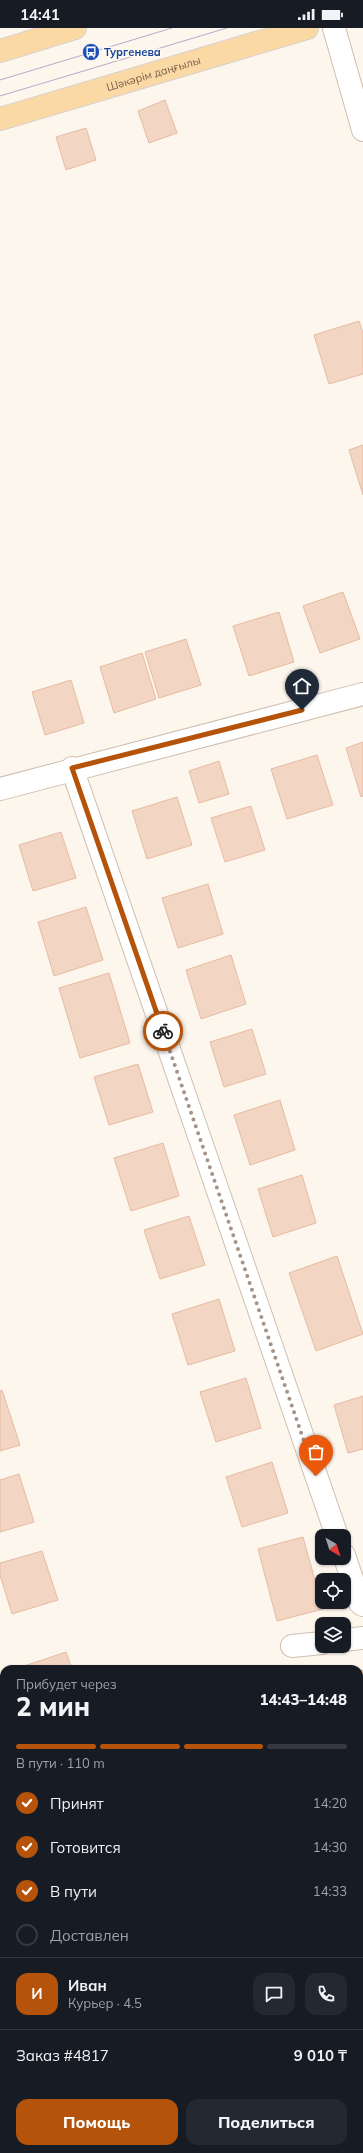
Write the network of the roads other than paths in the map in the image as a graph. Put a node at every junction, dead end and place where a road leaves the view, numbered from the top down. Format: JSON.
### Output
{"nodes":[{"id":1,"x":75,"y":28,"type":"edge"},
{"id":2,"x":307,"y":28,"type":"edge"},
{"id":3,"x":334,"y":28,"type":"edge"},
{"id":4,"x":0,"y":51,"type":"edge"},
{"id":5,"x":0,"y":119,"type":"edge"},
{"id":6,"x":363,"y":130,"type":"edge"},
{"id":7,"x":363,"y":694,"type":"edge"},
{"id":8,"x":72,"y":768,"type":"junction"},
{"id":9,"x":0,"y":789,"type":"edge"},
{"id":10,"x":335,"y":1529,"type":"edge"},
{"id":11,"x":347,"y":1565,"type":"edge"},
{"id":12,"x":363,"y":1605,"type":"edge"},
{"id":13,"x":363,"y":1638,"type":"edge"},
{"id":14,"x":351,"y":1639,"type":"edge"},
{"id":15,"x":315,"y":1644,"type":"edge"},
{"id":16,"x":292,"y":1646,"type":"dead end"}],
"edges":[{"from":1,"to":4,"type":"main road"},
{"from":2,"to":5,"type":"main road","name":"Шәкәрім даңғылы"},
{"from":3,"to":6,"type":"street"},
{"from":7,"to":8,"type":"street"},
{"from":8,"to":9,"type":"street"},
{"from":8,"to":10,"type":"street"},
{"from":11,"to":12,"type":"street"},
{"from":13,"to":14,"type":"street"},
{"from":15,"to":16,"type":"street"}]}
